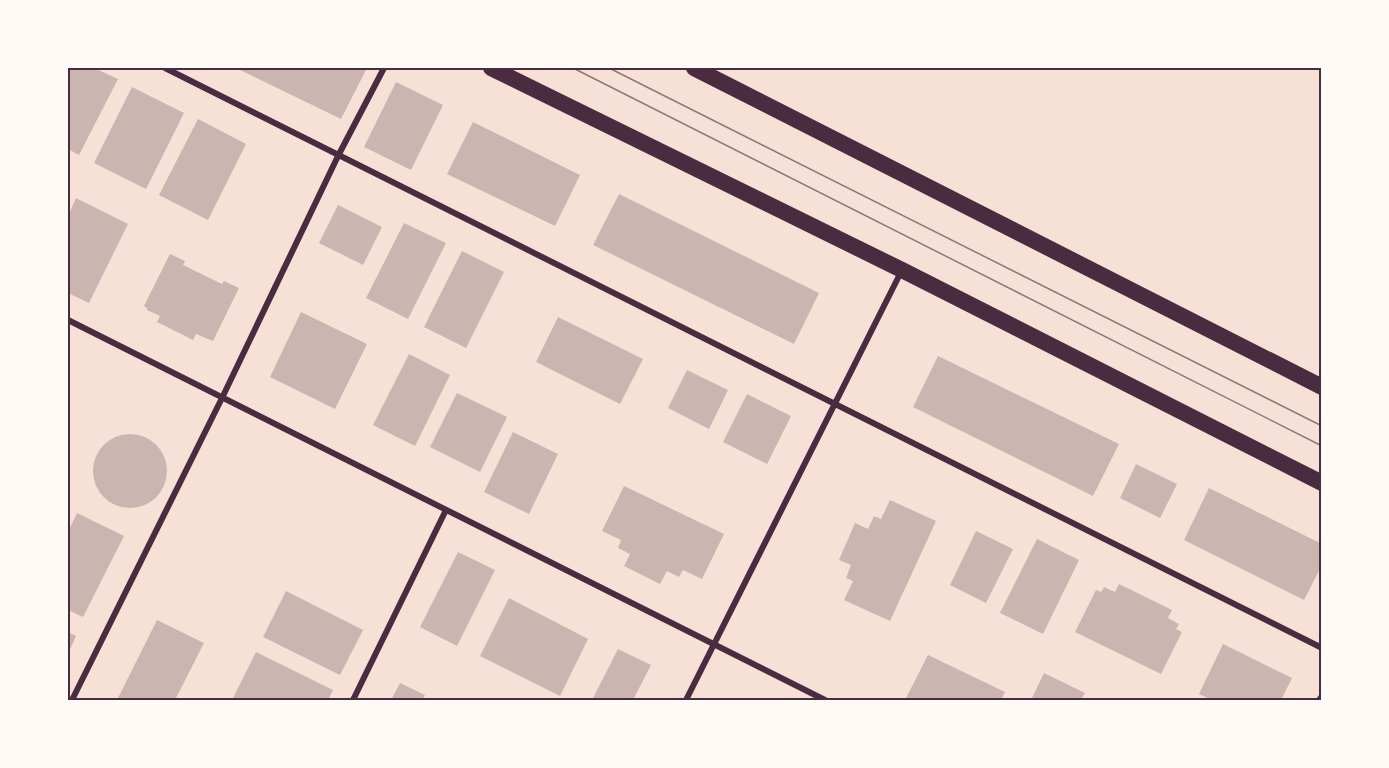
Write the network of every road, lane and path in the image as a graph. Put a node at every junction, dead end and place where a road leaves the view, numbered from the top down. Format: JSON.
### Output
{"nodes":[{"id":1,"x":165,"y":68,"type":"edge"},
{"id":2,"x":384,"y":68,"type":"edge"},
{"id":3,"x":491,"y":68,"type":"edge"},
{"id":4,"x":694,"y":68,"type":"edge"},
{"id":5,"x":338,"y":156,"type":"junction"},
{"id":6,"x":902,"y":270,"type":"junction"},
{"id":7,"x":68,"y":320,"type":"edge"},
{"id":8,"x":1322,"y":387,"type":"edge"},
{"id":9,"x":222,"y":398,"type":"junction"},
{"id":10,"x":836,"y":404,"type":"junction"},
{"id":11,"x":1322,"y":483,"type":"edge"},
{"id":12,"x":446,"y":510,"type":"junction"},
{"id":13,"x":714,"y":645,"type":"junction"},
{"id":14,"x":1322,"y":648,"type":"edge"},
{"id":15,"x":1322,"y":696,"type":"edge"},
{"id":16,"x":72,"y":700,"type":"edge"},
{"id":17,"x":353,"y":700,"type":"edge"},
{"id":18,"x":686,"y":700,"type":"edge"},
{"id":19,"x":825,"y":700,"type":"edge"},
{"id":20,"x":1319,"y":700,"type":"edge"}],
"edges":[{"from":1,"to":5,"type":"street"},
{"from":2,"to":5,"type":"street"},
{"from":3,"to":6,"type":"highway"},
{"from":4,"to":8,"type":"highway"},
{"from":5,"to":9,"type":"street"},
{"from":5,"to":10,"type":"street"},
{"from":6,"to":10,"type":"street"},
{"from":6,"to":11,"type":"highway"},
{"from":7,"to":9,"type":"street"},
{"from":9,"to":12,"type":"street"},
{"from":9,"to":16,"type":"street"},
{"from":10,"to":13,"type":"street"},
{"from":10,"to":14,"type":"street"},
{"from":12,"to":13,"type":"street"},
{"from":12,"to":17,"type":"street"},
{"from":13,"to":18,"type":"street"},
{"from":13,"to":19,"type":"street"},
{"from":15,"to":20,"type":"street"}]}
